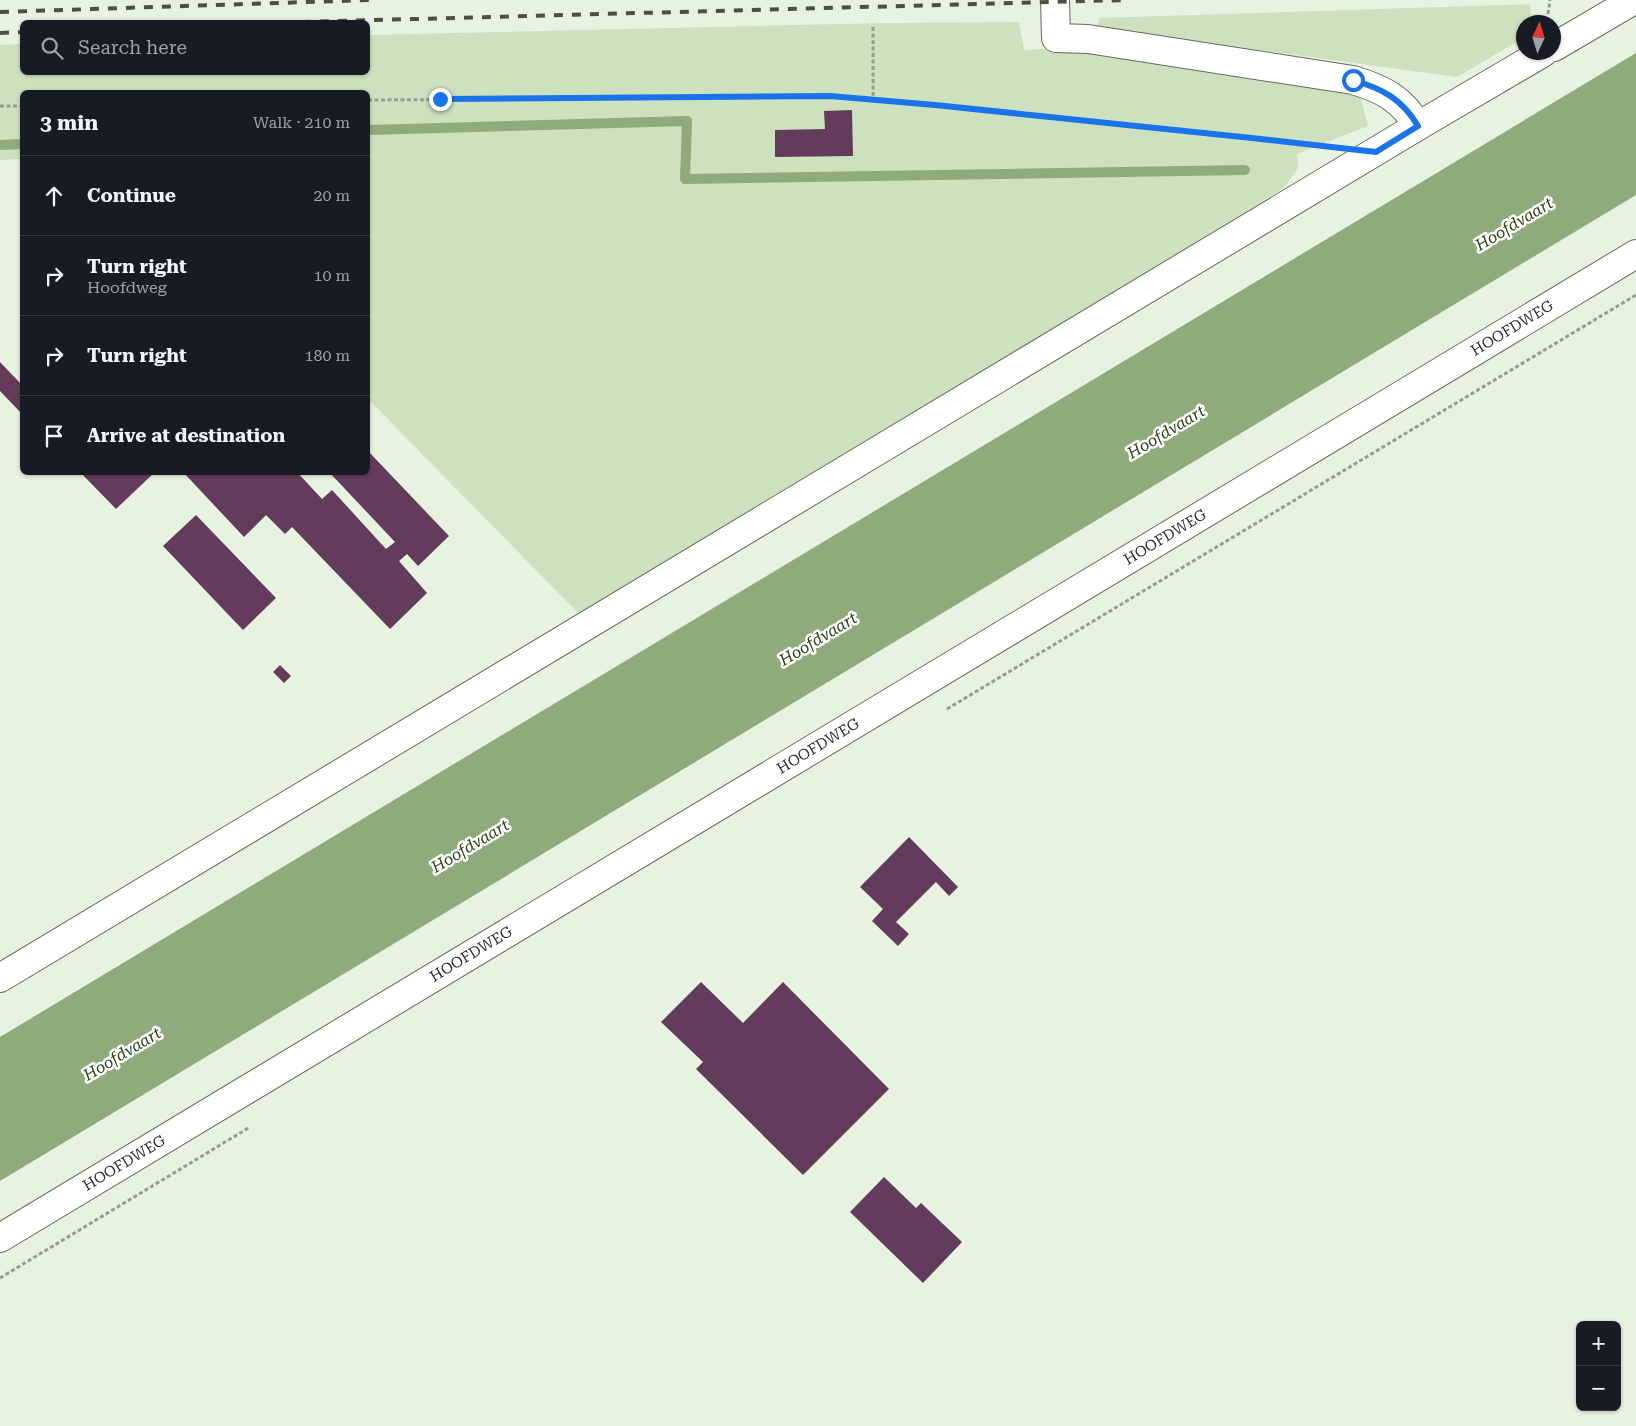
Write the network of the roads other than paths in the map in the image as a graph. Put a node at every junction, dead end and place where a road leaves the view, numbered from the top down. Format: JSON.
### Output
{"nodes":[{"id":1,"x":1055,"y":0,"type":"edge"},
{"id":2,"x":1634,"y":0,"type":"edge"},
{"id":3,"x":1561,"y":43,"type":"edge"},
{"id":4,"x":1530,"y":60,"type":"edge"},
{"id":5,"x":1418,"y":126,"type":"junction"},
{"id":6,"x":1636,"y":254,"type":"edge"},
{"id":7,"x":0,"y":978,"type":"edge"},
{"id":8,"x":0,"y":1238,"type":"edge"}],
"edges":[{"from":1,"to":5,"type":"street"},
{"from":2,"to":3,"type":"street"},
{"from":4,"to":5,"type":"street"},
{"from":5,"to":7,"type":"street"},
{"from":6,"to":8,"type":"street","name":"HOOFDWEG"}]}
